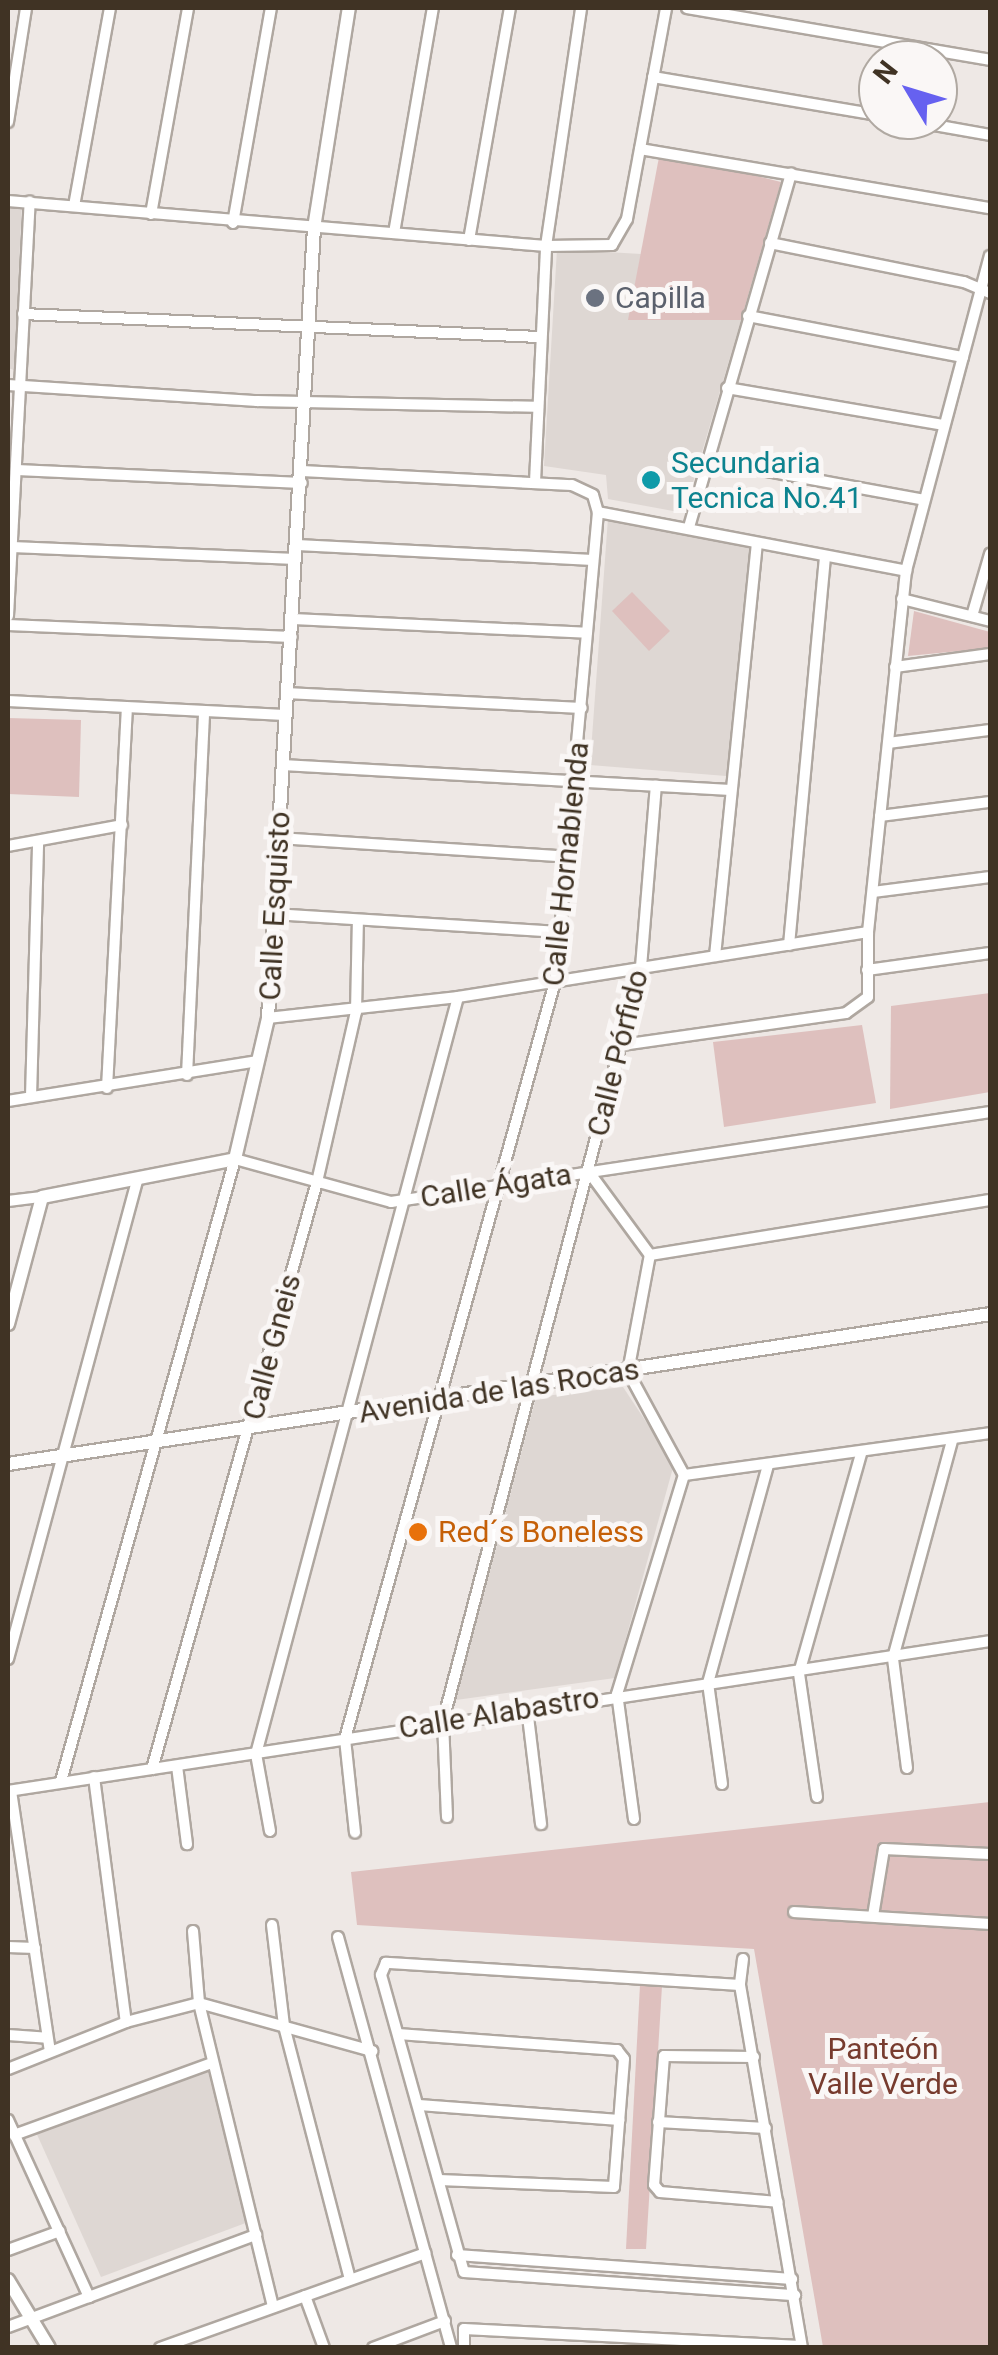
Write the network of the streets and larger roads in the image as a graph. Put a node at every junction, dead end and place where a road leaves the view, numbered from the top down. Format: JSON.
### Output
{"nodes":[{"id":1,"x":26,"y":8,"type":"edge"},
{"id":2,"x":110,"y":8,"type":"edge"},
{"id":3,"x":188,"y":8,"type":"edge"},
{"id":4,"x":271,"y":8,"type":"edge"},
{"id":5,"x":349,"y":8,"type":"edge"},
{"id":6,"x":434,"y":8,"type":"edge"},
{"id":7,"x":510,"y":8,"type":"edge"},
{"id":8,"x":582,"y":8,"type":"edge"},
{"id":9,"x":666,"y":8,"type":"edge"},
{"id":10,"x":687,"y":8,"type":"edge"},
{"id":11,"x":990,"y":60,"type":"edge"},
{"id":12,"x":653,"y":77,"type":"junction"},
{"id":13,"x":858,"y":112,"type":"edge"},
{"id":14,"x":8,"y":122,"type":"edge"},
{"id":15,"x":958,"y":129,"type":"edge"},
{"id":16,"x":990,"y":135,"type":"edge"},
{"id":17,"x":640,"y":149,"type":"junction"},
{"id":18,"x":791,"y":173,"type":"junction"},
{"id":19,"x":8,"y":201,"type":"edge"},
{"id":20,"x":30,"y":202,"type":"junction"},
{"id":21,"x":74,"y":206,"type":"junction"},
{"id":22,"x":990,"y":208,"type":"edge"},
{"id":23,"x":151,"y":214,"type":"junction"},
{"id":24,"x":233,"y":223,"type":"junction"},
{"id":25,"x":314,"y":228,"type":"junction"},
{"id":26,"x":394,"y":234,"type":"junction"},
{"id":27,"x":468,"y":240,"type":"junction"},
{"id":28,"x":770,"y":243,"type":"junction"},
{"id":29,"x":546,"y":246,"type":"junction"},
{"id":30,"x":990,"y":256,"type":"edge"},
{"id":31,"x":986,"y":291,"type":"edge"},
{"id":32,"x":24,"y":314,"type":"junction"},
{"id":33,"x":748,"y":316,"type":"junction"},
{"id":34,"x":309,"y":325,"type":"junction"},
{"id":35,"x":539,"y":337,"type":"junction"},
{"id":36,"x":962,"y":357,"type":"junction"},
{"id":37,"x":8,"y":385,"type":"edge"},
{"id":38,"x":22,"y":388,"type":"junction"},
{"id":39,"x":727,"y":388,"type":"junction"},
{"id":40,"x":306,"y":402,"type":"junction"},
{"id":41,"x":535,"y":407,"type":"junction"},
{"id":42,"x":943,"y":425,"type":"junction"},
{"id":43,"x":707,"y":460,"type":"junction"},
{"id":44,"x":17,"y":470,"type":"junction"},
{"id":45,"x":302,"y":477,"type":"junction"},
{"id":46,"x":535,"y":482,"type":"junction"},
{"id":47,"x":924,"y":500,"type":"junction"},
{"id":48,"x":598,"y":512,"type":"junction"},
{"id":49,"x":689,"y":527,"type":"junction"},
{"id":50,"x":757,"y":544,"type":"junction"},
{"id":51,"x":12,"y":547,"type":"junction"},
{"id":52,"x":297,"y":552,"type":"junction"},
{"id":53,"x":990,"y":554,"type":"edge"},
{"id":54,"x":825,"y":558,"type":"junction"},
{"id":55,"x":592,"y":560,"type":"junction"},
{"id":56,"x":906,"y":571,"type":"junction"},
{"id":57,"x":902,"y":599,"type":"junction"},
{"id":58,"x":8,"y":616,"type":"edge"},
{"id":59,"x":972,"y":616,"type":"junction"},
{"id":60,"x":293,"y":619,"type":"junction"},
{"id":61,"x":990,"y":621,"type":"edge"},
{"id":62,"x":8,"y":625,"type":"edge"},
{"id":63,"x":586,"y":633,"type":"junction"},
{"id":64,"x":292,"y":637,"type":"junction"},
{"id":65,"x":990,"y":654,"type":"edge"},
{"id":66,"x":895,"y":668,"type":"junction"},
{"id":67,"x":286,"y":693,"type":"junction"},
{"id":68,"x":8,"y":701,"type":"edge"},
{"id":69,"x":582,"y":708,"type":"junction"},
{"id":70,"x":127,"y":710,"type":"junction"},
{"id":71,"x":204,"y":715,"type":"junction"},
{"id":72,"x":285,"y":715,"type":"junction"},
{"id":73,"x":990,"y":730,"type":"edge"},
{"id":74,"x":888,"y":743,"type":"junction"},
{"id":75,"x":283,"y":765,"type":"junction"},
{"id":76,"x":577,"y":783,"type":"junction"},
{"id":77,"x":656,"y":786,"type":"junction"},
{"id":78,"x":730,"y":790,"type":"junction"},
{"id":79,"x":990,"y":802,"type":"edge"},
{"id":80,"x":880,"y":816,"type":"junction"},
{"id":81,"x":122,"y":824,"type":"junction"},
{"id":82,"x":279,"y":838,"type":"junction"},
{"id":83,"x":38,"y":842,"type":"junction"},
{"id":84,"x":8,"y":846,"type":"edge"},
{"id":85,"x":571,"y":857,"type":"junction"},
{"id":86,"x":990,"y":877,"type":"edge"},
{"id":87,"x":872,"y":892,"type":"junction"},
{"id":88,"x":274,"y":914,"type":"junction"},
{"id":89,"x":358,"y":920,"type":"junction"},
{"id":90,"x":562,"y":932,"type":"junction"},
{"id":91,"x":868,"y":932,"type":"junction"},
{"id":92,"x":790,"y":945,"type":"junction"},
{"id":93,"x":990,"y":953,"type":"edge"},
{"id":94,"x":715,"y":956,"type":"junction"},
{"id":95,"x":641,"y":966,"type":"junction"},
{"id":96,"x":867,"y":970,"type":"junction"},
{"id":97,"x":556,"y":978,"type":"junction"},
{"id":98,"x":458,"y":998,"type":"junction"},
{"id":99,"x":356,"y":1012,"type":"junction"},
{"id":100,"x":268,"y":1018,"type":"junction"},
{"id":101,"x":622,"y":1045,"type":"junction"},
{"id":102,"x":258,"y":1061,"type":"junction"},
{"id":103,"x":188,"y":1075,"type":"junction"},
{"id":104,"x":107,"y":1088,"type":"junction"},
{"id":105,"x":30,"y":1098,"type":"junction"},
{"id":106,"x":8,"y":1101,"type":"edge"},
{"id":107,"x":990,"y":1112,"type":"edge"},
{"id":108,"x":236,"y":1159,"type":"junction"},
{"id":109,"x":589,"y":1172,"type":"junction"},
{"id":110,"x":138,"y":1180,"type":"junction"},
{"id":111,"x":317,"y":1182,"type":"junction"},
{"id":112,"x":499,"y":1183,"type":"junction"},
{"id":113,"x":42,"y":1196,"type":"junction"},
{"id":114,"x":405,"y":1199,"type":"junction"},
{"id":115,"x":8,"y":1200,"type":"edge"},
{"id":116,"x":990,"y":1200,"type":"edge"},
{"id":117,"x":650,"y":1255,"type":"junction"},
{"id":118,"x":13,"y":1284,"type":"edge"},
{"id":119,"x":990,"y":1314,"type":"edge"},
{"id":120,"x":8,"y":1324,"type":"edge"},
{"id":121,"x":628,"y":1372,"type":"junction"},
{"id":122,"x":530,"y":1389,"type":"junction"},
{"id":123,"x":439,"y":1399,"type":"junction"},
{"id":124,"x":347,"y":1414,"type":"junction"},
{"id":125,"x":250,"y":1427,"type":"junction"},
{"id":126,"x":990,"y":1433,"type":"edge"},
{"id":127,"x":160,"y":1441,"type":"junction"},
{"id":128,"x":952,"y":1441,"type":"junction"},
{"id":129,"x":861,"y":1454,"type":"junction"},
{"id":130,"x":63,"y":1458,"type":"junction"},
{"id":131,"x":8,"y":1464,"type":"edge"},
{"id":132,"x":768,"y":1465,"type":"junction"},
{"id":133,"x":684,"y":1474,"type":"junction"},
{"id":134,"x":990,"y":1640,"type":"edge"},
{"id":135,"x":990,"y":1653,"type":"edge"},
{"id":136,"x":893,"y":1658,"type":"junction"},
{"id":137,"x":8,"y":1659,"type":"edge"},
{"id":138,"x":799,"y":1673,"type":"junction"},
{"id":139,"x":708,"y":1683,"type":"junction"},
{"id":140,"x":618,"y":1694,"type":"junction"},
{"id":141,"x":528,"y":1708,"type":"junction"},
{"id":142,"x":442,"y":1720,"type":"junction"},
{"id":143,"x":345,"y":1740,"type":"junction"},
{"id":144,"x":256,"y":1754,"type":"junction"},
{"id":145,"x":177,"y":1766,"type":"junction"},
{"id":146,"x":906,"y":1768,"type":"dead end"},
{"id":147,"x":152,"y":1769,"type":"junction"},
{"id":148,"x":94,"y":1777,"type":"junction"},
{"id":149,"x":61,"y":1781,"type":"junction"},
{"id":150,"x":722,"y":1784,"type":"dead end"},
{"id":151,"x":10,"y":1791,"type":"edge"},
{"id":152,"x":817,"y":1797,"type":"dead end"},
{"id":153,"x":447,"y":1817,"type":"dead end"},
{"id":154,"x":634,"y":1818,"type":"dead end"},
{"id":155,"x":541,"y":1824,"type":"dead end"},
{"id":156,"x":270,"y":1831,"type":"dead end"},
{"id":157,"x":355,"y":1832,"type":"dead end"},
{"id":158,"x":186,"y":1844,"type":"dead end"},
{"id":159,"x":990,"y":1854,"type":"edge"},
{"id":160,"x":794,"y":1912,"type":"dead end"},
{"id":161,"x":873,"y":1916,"type":"junction"},
{"id":162,"x":990,"y":1924,"type":"edge"},
{"id":163,"x":272,"y":1925,"type":"dead end"},
{"id":164,"x":192,"y":1930,"type":"dead end"},
{"id":165,"x":338,"y":1938,"type":"dead end"},
{"id":166,"x":8,"y":1947,"type":"edge"},
{"id":167,"x":35,"y":1948,"type":"junction"},
{"id":168,"x":743,"y":1959,"type":"dead end"},
{"id":169,"x":740,"y":1986,"type":"junction"},
{"id":170,"x":199,"y":2002,"type":"junction"},
{"id":171,"x":126,"y":2022,"type":"junction"},
{"id":172,"x":284,"y":2026,"type":"junction"},
{"id":173,"x":398,"y":2034,"type":"junction"},
{"id":174,"x":8,"y":2035,"type":"edge"},
{"id":175,"x":47,"y":2038,"type":"junction"},
{"id":176,"x":50,"y":2051,"type":"junction"},
{"id":177,"x":372,"y":2051,"type":"junction"},
{"id":178,"x":754,"y":2057,"type":"junction"},
{"id":179,"x":212,"y":2063,"type":"junction"},
{"id":180,"x":8,"y":2068,"type":"edge"},
{"id":181,"x":419,"y":2105,"type":"junction"},
{"id":182,"x":8,"y":2120,"type":"edge"},
{"id":183,"x":619,"y":2120,"type":"junction"},
{"id":184,"x":658,"y":2122,"type":"junction"},
{"id":185,"x":766,"y":2128,"type":"junction"},
{"id":186,"x":14,"y":2135,"type":"junction"},
{"id":187,"x":438,"y":2180,"type":"junction"},
{"id":188,"x":778,"y":2202,"type":"junction"},
{"id":189,"x":60,"y":2231,"type":"junction"},
{"id":190,"x":256,"y":2235,"type":"junction"},
{"id":191,"x":8,"y":2250,"type":"edge"},
{"id":192,"x":425,"y":2253,"type":"junction"},
{"id":193,"x":456,"y":2255,"type":"junction"},
{"id":194,"x":792,"y":2279,"type":"junction"},
{"id":195,"x":8,"y":2280,"type":"edge"},
{"id":196,"x":350,"y":2280,"type":"junction"},
{"id":197,"x":794,"y":2295,"type":"junction"},
{"id":198,"x":306,"y":2296,"type":"junction"},
{"id":199,"x":88,"y":2297,"type":"junction"},
{"id":200,"x":272,"y":2308,"type":"junction"},
{"id":201,"x":31,"y":2318,"type":"junction"},
{"id":202,"x":445,"y":2321,"type":"junction"},
{"id":203,"x":8,"y":2327,"type":"edge"},
{"id":204,"x":802,"y":2347,"type":"edge"},
{"id":205,"x":49,"y":2348,"type":"edge"},
{"id":206,"x":160,"y":2348,"type":"edge"},
{"id":207,"x":324,"y":2348,"type":"edge"},
{"id":208,"x":372,"y":2348,"type":"edge"},
{"id":209,"x":451,"y":2348,"type":"edge"},
{"id":210,"x":464,"y":2348,"type":"edge"}],
"edges":[{"from":1,"to":14,"type":"street"},
{"from":2,"to":21,"type":"street"},
{"from":3,"to":23,"type":"street"},
{"from":4,"to":24,"type":"street"},
{"from":5,"to":25,"type":"street","name":"Calle Esquisto"},
{"from":6,"to":26,"type":"street"},
{"from":7,"to":27,"type":"street"},
{"from":8,"to":29,"type":"street"},
{"from":9,"to":12,"type":"street"},
{"from":10,"to":11,"type":"street"},
{"from":12,"to":13,"type":"street"},
{"from":12,"to":17,"type":"street"},
{"from":15,"to":16,"type":"street"},
{"from":17,"to":18,"type":"street"},
{"from":17,"to":29,"type":"street"},
{"from":18,"to":22,"type":"street"},
{"from":18,"to":28,"type":"street"},
{"from":19,"to":20,"type":"street"},
{"from":20,"to":21,"type":"street"},
{"from":20,"to":32,"type":"street"},
{"from":21,"to":23,"type":"street"},
{"from":23,"to":24,"type":"street"},
{"from":24,"to":25,"type":"street"},
{"from":25,"to":26,"type":"street"},
{"from":25,"to":34,"type":"street","name":"Calle Esquisto"},
{"from":26,"to":27,"type":"street"},
{"from":27,"to":29,"type":"street"},
{"from":28,"to":31,"type":"street"},
{"from":28,"to":33,"type":"street"},
{"from":29,"to":35,"type":"street"},
{"from":30,"to":31,"type":"street"},
{"from":31,"to":36,"type":"street"},
{"from":32,"to":34,"type":"street"},
{"from":32,"to":38,"type":"street"},
{"from":33,"to":36,"type":"street"},
{"from":33,"to":39,"type":"street"},
{"from":34,"to":35,"type":"street"},
{"from":34,"to":40,"type":"street","name":"Calle Esquisto"},
{"from":35,"to":41,"type":"street"},
{"from":36,"to":42,"type":"street"},
{"from":37,"to":38,"type":"street"},
{"from":38,"to":40,"type":"street"},
{"from":38,"to":44,"type":"street"},
{"from":39,"to":42,"type":"street"},
{"from":39,"to":43,"type":"street"},
{"from":40,"to":41,"type":"street"},
{"from":40,"to":45,"type":"street","name":"Calle Esquisto"},
{"from":41,"to":46,"type":"street"},
{"from":42,"to":47,"type":"street"},
{"from":43,"to":47,"type":"street"},
{"from":43,"to":49,"type":"street"},
{"from":44,"to":45,"type":"street"},
{"from":44,"to":51,"type":"street"},
{"from":45,"to":46,"type":"street"},
{"from":45,"to":52,"type":"street","name":"Calle Esquisto"},
{"from":46,"to":48,"type":"street"},
{"from":47,"to":56,"type":"street"},
{"from":48,"to":49,"type":"street"},
{"from":48,"to":55,"type":"street","name":"Calle Hornablenda"},
{"from":49,"to":50,"type":"street"},
{"from":50,"to":54,"type":"street"},
{"from":50,"to":78,"type":"street"},
{"from":51,"to":52,"type":"street"},
{"from":51,"to":58,"type":"street"},
{"from":52,"to":55,"type":"street"},
{"from":52,"to":60,"type":"street","name":"Calle Esquisto"},
{"from":53,"to":59,"type":"street"},
{"from":54,"to":56,"type":"street"},
{"from":54,"to":92,"type":"street"},
{"from":55,"to":63,"type":"street","name":"Calle Hornablenda"},
{"from":56,"to":57,"type":"street"},
{"from":57,"to":59,"type":"street"},
{"from":57,"to":66,"type":"street"},
{"from":59,"to":61,"type":"street"},
{"from":60,"to":63,"type":"street"},
{"from":60,"to":64,"type":"street","name":"Calle Esquisto"},
{"from":62,"to":64,"type":"street"},
{"from":63,"to":69,"type":"street","name":"Calle Hornablenda"},
{"from":64,"to":67,"type":"street","name":"Calle Esquisto"},
{"from":65,"to":66,"type":"street"},
{"from":66,"to":74,"type":"street"},
{"from":67,"to":69,"type":"street"},
{"from":67,"to":72,"type":"street","name":"Calle Esquisto"},
{"from":68,"to":70,"type":"street"},
{"from":69,"to":76,"type":"street","name":"Calle Hornablenda"},
{"from":70,"to":71,"type":"street"},
{"from":70,"to":81,"type":"street"},
{"from":71,"to":72,"type":"street"},
{"from":71,"to":103,"type":"street"},
{"from":72,"to":75,"type":"street","name":"Calle Esquisto"},
{"from":73,"to":74,"type":"street"},
{"from":74,"to":80,"type":"street"},
{"from":75,"to":76,"type":"street"},
{"from":75,"to":82,"type":"street","name":"Calle Esquisto"},
{"from":76,"to":77,"type":"street"},
{"from":76,"to":85,"type":"street","name":"Calle Hornablenda"},
{"from":77,"to":78,"type":"street"},
{"from":77,"to":95,"type":"street","name":"Calle Pórfido"},
{"from":78,"to":94,"type":"street"},
{"from":79,"to":80,"type":"street"},
{"from":80,"to":87,"type":"street"},
{"from":81,"to":83,"type":"street"},
{"from":81,"to":104,"type":"street"},
{"from":82,"to":85,"type":"street"},
{"from":82,"to":88,"type":"street","name":"Calle Esquisto"},
{"from":83,"to":84,"type":"street"},
{"from":83,"to":105,"type":"street"},
{"from":85,"to":90,"type":"street","name":"Calle Hornablenda"},
{"from":86,"to":87,"type":"street"},
{"from":87,"to":91,"type":"street"},
{"from":88,"to":89,"type":"street"},
{"from":88,"to":100,"type":"street","name":"Calle Esquisto"},
{"from":89,"to":90,"type":"street"},
{"from":89,"to":99,"type":"street","name":"Calle Gneis"},
{"from":90,"to":97,"type":"street","name":"Calle Hornablenda"},
{"from":91,"to":92,"type":"street"},
{"from":91,"to":96,"type":"street"},
{"from":92,"to":94,"type":"street"},
{"from":93,"to":96,"type":"street"},
{"from":94,"to":95,"type":"street"},
{"from":95,"to":97,"type":"street"},
{"from":95,"to":101,"type":"street","name":"Calle Pórfido"},
{"from":96,"to":101,"type":"street"},
{"from":97,"to":98,"type":"street"},
{"from":97,"to":112,"type":"street","name":"Calle Hornablenda"},
{"from":98,"to":99,"type":"street"},
{"from":98,"to":114,"type":"street"},
{"from":99,"to":100,"type":"street"},
{"from":99,"to":111,"type":"street","name":"Calle Gneis"},
{"from":100,"to":102,"type":"street","name":"Calle Esquisto"},
{"from":101,"to":109,"type":"street","name":"Calle Pórfido"},
{"from":102,"to":103,"type":"street"},
{"from":102,"to":108,"type":"street","name":"Calle Esquisto"},
{"from":103,"to":104,"type":"street"},
{"from":104,"to":105,"type":"street"},
{"from":105,"to":106,"type":"street"},
{"from":107,"to":109,"type":"street","name":"Calle Ágata"},
{"from":108,"to":110,"type":"street","name":"Calle Ágata"},
{"from":108,"to":111,"type":"street","name":"Calle Ágata"},
{"from":108,"to":127,"type":"street","name":"Calle Esquisto"},
{"from":109,"to":112,"type":"street","name":"Calle Ágata"},
{"from":109,"to":117,"type":"street"},
{"from":109,"to":122,"type":"street","name":"Calle Pórfido"},
{"from":110,"to":113,"type":"street","name":"Calle Ágata"},
{"from":110,"to":130,"type":"street"},
{"from":111,"to":114,"type":"street","name":"Calle Ágata"},
{"from":111,"to":125,"type":"street","name":"Calle Gneis"},
{"from":112,"to":114,"type":"street","name":"Calle Ágata"},
{"from":112,"to":123,"type":"street","name":"Calle Hornablenda"},
{"from":113,"to":115,"type":"street","name":"Calle Ágata"},
{"from":113,"to":118,"type":"street"},
{"from":114,"to":124,"type":"street"},
{"from":116,"to":117,"type":"street"},
{"from":117,"to":121,"type":"street"},
{"from":118,"to":120,"type":"street"},
{"from":119,"to":121,"type":"street","name":"Avenida de las Rocas"},
{"from":121,"to":122,"type":"street","name":"Avenida de las Rocas"},
{"from":121,"to":133,"type":"street"},
{"from":122,"to":123,"type":"street","name":"Avenida de las Rocas"},
{"from":122,"to":142,"type":"street","name":"Calle Pórfido"},
{"from":123,"to":124,"type":"street","name":"Avenida de las Rocas"},
{"from":123,"to":143,"type":"street","name":"Calle Hornablenda"},
{"from":124,"to":125,"type":"street","name":"Avenida de las Rocas"},
{"from":124,"to":144,"type":"street"},
{"from":125,"to":127,"type":"street","name":"Avenida de las Rocas"},
{"from":125,"to":147,"type":"street","name":"Calle Gneis"},
{"from":126,"to":128,"type":"street"},
{"from":127,"to":130,"type":"street","name":"Avenida de las Rocas"},
{"from":127,"to":149,"type":"street","name":"Calle Esquisto"},
{"from":128,"to":129,"type":"street"},
{"from":128,"to":136,"type":"street"},
{"from":129,"to":132,"type":"street"},
{"from":129,"to":138,"type":"street"},
{"from":130,"to":131,"type":"street","name":"Avenida de las Rocas"},
{"from":130,"to":137,"type":"street"},
{"from":132,"to":133,"type":"street"},
{"from":132,"to":139,"type":"street"},
{"from":133,"to":140,"type":"street"},
{"from":134,"to":135,"type":"street"},
{"from":134,"to":136,"type":"street","name":"Calle Alabastro"},
{"from":136,"to":138,"type":"street","name":"Calle Alabastro"},
{"from":136,"to":146,"type":"street"},
{"from":138,"to":139,"type":"street","name":"Calle Alabastro"},
{"from":138,"to":152,"type":"street"},
{"from":139,"to":140,"type":"street","name":"Calle Alabastro"},
{"from":139,"to":150,"type":"street"},
{"from":140,"to":141,"type":"street","name":"Calle Alabastro"},
{"from":140,"to":154,"type":"street"},
{"from":141,"to":142,"type":"street","name":"Calle Alabastro"},
{"from":141,"to":155,"type":"street"},
{"from":142,"to":143,"type":"street","name":"Calle Alabastro"},
{"from":142,"to":153,"type":"street","name":"Calle Pórfido"},
{"from":143,"to":144,"type":"street","name":"Calle Alabastro"},
{"from":143,"to":157,"type":"street"},
{"from":144,"to":145,"type":"street","name":"Calle Alabastro"},
{"from":144,"to":156,"type":"street"},
{"from":145,"to":147,"type":"street","name":"Calle Alabastro"},
{"from":145,"to":158,"type":"street"},
{"from":147,"to":148,"type":"street","name":"Calle Alabastro"},
{"from":148,"to":149,"type":"street","name":"Calle Alabastro"},
{"from":148,"to":171,"type":"street"},
{"from":149,"to":151,"type":"street","name":"Calle Alabastro"},
{"from":151,"to":167,"type":"street"},
{"from":159,"to":161,"type":"street"},
{"from":160,"to":161,"type":"street"},
{"from":161,"to":162,"type":"street"},
{"from":163,"to":172,"type":"street"},
{"from":164,"to":170,"type":"street"},
{"from":165,"to":177,"type":"street"},
{"from":166,"to":167,"type":"street"},
{"from":167,"to":175,"type":"street"},
{"from":168,"to":169,"type":"street"},
{"from":169,"to":173,"type":"street"},
{"from":169,"to":178,"type":"street"},
{"from":170,"to":171,"type":"street"},
{"from":170,"to":172,"type":"street"},
{"from":170,"to":179,"type":"street"},
{"from":171,"to":176,"type":"street"},
{"from":172,"to":177,"type":"street"},
{"from":172,"to":196,"type":"street"},
{"from":173,"to":181,"type":"street"},
{"from":173,"to":183,"type":"street"},
{"from":174,"to":175,"type":"street"},
{"from":175,"to":176,"type":"street"},
{"from":176,"to":180,"type":"street"},
{"from":177,"to":192,"type":"street"},
{"from":178,"to":184,"type":"street"},
{"from":178,"to":185,"type":"street"},
{"from":179,"to":186,"type":"street"},
{"from":179,"to":190,"type":"street"},
{"from":181,"to":183,"type":"street"},
{"from":181,"to":187,"type":"street"},
{"from":182,"to":186,"type":"street"},
{"from":183,"to":187,"type":"street"},
{"from":184,"to":185,"type":"street"},
{"from":184,"to":188,"type":"street"},
{"from":185,"to":188,"type":"street"},
{"from":186,"to":189,"type":"street"},
{"from":187,"to":193,"type":"street"},
{"from":188,"to":194,"type":"street"},
{"from":189,"to":191,"type":"street"},
{"from":189,"to":199,"type":"street"},
{"from":190,"to":199,"type":"street"},
{"from":190,"to":200,"type":"street"},
{"from":192,"to":196,"type":"street"},
{"from":192,"to":202,"type":"street"},
{"from":193,"to":194,"type":"street"},
{"from":193,"to":197,"type":"street"},
{"from":194,"to":197,"type":"street"},
{"from":195,"to":201,"type":"street"},
{"from":196,"to":198,"type":"street"},
{"from":197,"to":204,"type":"street"},
{"from":198,"to":200,"type":"street"},
{"from":198,"to":207,"type":"street"},
{"from":199,"to":201,"type":"street"},
{"from":200,"to":206,"type":"street"},
{"from":201,"to":203,"type":"street"},
{"from":201,"to":205,"type":"street"},
{"from":202,"to":208,"type":"street"},
{"from":202,"to":209,"type":"street"},
{"from":204,"to":210,"type":"street"}]}
